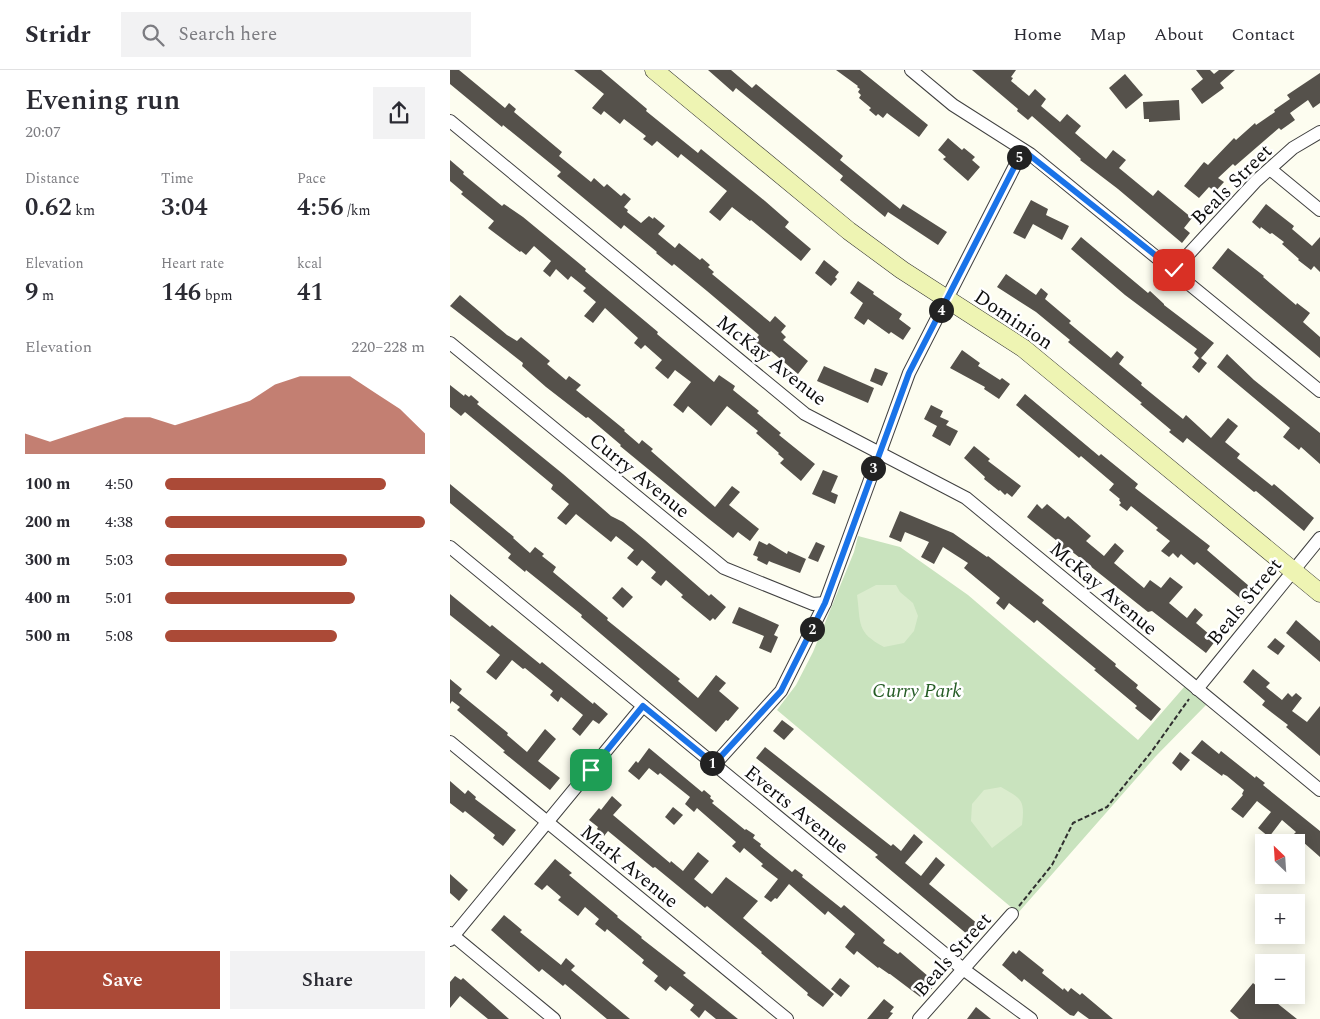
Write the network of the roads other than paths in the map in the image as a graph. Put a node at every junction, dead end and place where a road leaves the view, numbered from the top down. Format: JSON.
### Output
{"nodes":[{"id":1,"x":654,"y":70,"type":"edge"},
{"id":2,"x":911,"y":70,"type":"edge"},
{"id":3,"x":450,"y":121,"type":"edge"},
{"id":4,"x":1320,"y":132,"type":"edge"},
{"id":5,"x":1023,"y":150,"type":"junction"},
{"id":6,"x":1270,"y":169,"type":"junction"},
{"id":7,"x":1320,"y":210,"type":"edge"},
{"id":8,"x":1174,"y":270,"type":"junction"},
{"id":9,"x":946,"y":300,"type":"junction"},
{"id":10,"x":450,"y":343,"type":"edge"},
{"id":11,"x":1320,"y":391,"type":"edge"},
{"id":12,"x":878,"y":453,"type":"junction"},
{"id":13,"x":1320,"y":538,"type":"edge"},
{"id":14,"x":450,"y":547,"type":"edge"},
{"id":15,"x":1293,"y":570,"type":"junction"},
{"id":16,"x":1320,"y":592,"type":"edge"},
{"id":17,"x":825,"y":603,"type":"junction"},
{"id":18,"x":1194,"y":693,"type":"junction"},
{"id":19,"x":643,"y":706,"type":"junction"},
{"id":20,"x":450,"y":742,"type":"edge"},
{"id":21,"x":714,"y":764,"type":"junction"},
{"id":22,"x":1320,"y":790,"type":"edge"},
{"id":23,"x":547,"y":822,"type":"junction"},
{"id":24,"x":1014,"y":912,"type":"road end"},
{"id":25,"x":451,"y":936,"type":"edge"},
{"id":26,"x":964,"y":969,"type":"junction"},
{"id":27,"x":554,"y":1019,"type":"edge"},
{"id":28,"x":787,"y":1019,"type":"edge"},
{"id":29,"x":920,"y":1019,"type":"edge"},
{"id":30,"x":1031,"y":1019,"type":"edge"}],
"edges":[{"from":1,"to":9,"type":"street","name":"Dominion"},
{"from":2,"to":5,"type":"street"},
{"from":3,"to":12,"type":"street","name":"McKay Avenue"},
{"from":4,"to":6,"type":"street","name":"Beals Street"},
{"from":5,"to":8,"type":"street"},
{"from":5,"to":9,"type":"street"},
{"from":6,"to":7,"type":"street"},
{"from":6,"to":8,"type":"street","name":"Beals Street"},
{"from":8,"to":11,"type":"street"},
{"from":9,"to":12,"type":"street"},
{"from":9,"to":15,"type":"street","name":"Dominion"},
{"from":10,"to":17,"type":"street","name":"Curry Avenue"},
{"from":12,"to":17,"type":"street"},
{"from":12,"to":18,"type":"street","name":"McKay Avenue"},
{"from":13,"to":15,"type":"street","name":"Beals Street"},
{"from":14,"to":19,"type":"street","name":"Everts Avenue"},
{"from":15,"to":16,"type":"street","name":"Dominion"},
{"from":15,"to":18,"type":"street","name":"Beals Street"},
{"from":17,"to":21,"type":"street"},
{"from":18,"to":22,"type":"street","name":"McKay Avenue"},
{"from":19,"to":21,"type":"street","name":"Everts Avenue"},
{"from":19,"to":23,"type":"street"},
{"from":20,"to":23,"type":"street","name":"Mark Avenue"},
{"from":21,"to":26,"type":"street","name":"Everts Avenue"},
{"from":23,"to":25,"type":"street"},
{"from":23,"to":28,"type":"street","name":"Mark Avenue"},
{"from":24,"to":26,"type":"street","name":"Beals Street"},
{"from":25,"to":27,"type":"street"},
{"from":26,"to":29,"type":"street","name":"Beals Street"},
{"from":26,"to":30,"type":"street","name":"Everts Avenue"}]}
